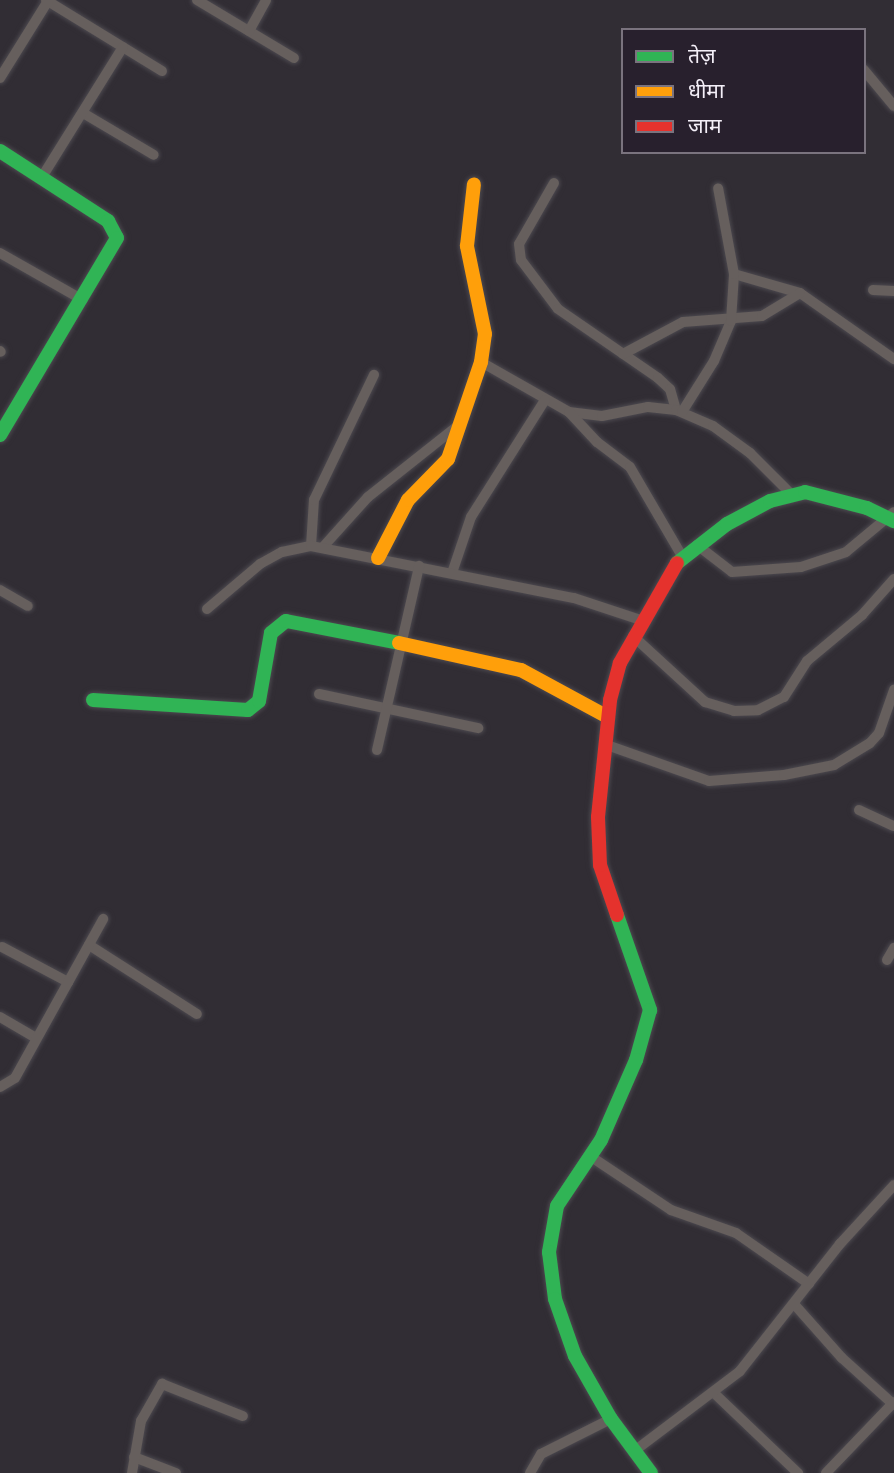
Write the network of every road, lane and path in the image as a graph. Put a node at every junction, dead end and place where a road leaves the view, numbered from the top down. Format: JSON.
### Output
{"nodes":[{"id":1,"x":198,"y":0,"type":"edge"},
{"id":2,"x":267,"y":0,"type":"edge"},
{"id":3,"x":47,"y":1,"type":"edge"},
{"id":4,"x":249,"y":31,"type":"junction"},
{"id":5,"x":123,"y":47,"type":"junction"},
{"id":6,"x":294,"y":58,"type":"dead end"},
{"id":7,"x":3,"y":64,"type":"edge"},
{"id":8,"x":162,"y":71,"type":"dead end"},
{"id":9,"x":866,"y":72,"type":"edge"},
{"id":10,"x":0,"y":78,"type":"edge"},
{"id":11,"x":894,"y":106,"type":"edge"},
{"id":12,"x":83,"y":113,"type":"junction"},
{"id":13,"x":0,"y":151,"type":"edge"},
{"id":14,"x":154,"y":155,"type":"dead end"},
{"id":15,"x":42,"y":177,"type":"junction"},
{"id":16,"x":554,"y":183,"type":"dead end"},
{"id":17,"x":474,"y":184,"type":"dead end"},
{"id":18,"x":718,"y":188,"type":"dead end"},
{"id":19,"x":0,"y":253,"type":"edge"},
{"id":20,"x":734,"y":274,"type":"junction"},
{"id":21,"x":873,"y":290,"type":"dead end"},
{"id":22,"x":894,"y":291,"type":"edge"},
{"id":23,"x":800,"y":293,"type":"junction"},
{"id":24,"x":83,"y":300,"type":"junction"},
{"id":25,"x":731,"y":321,"type":"junction"},
{"id":26,"x":623,"y":354,"type":"junction"},
{"id":27,"x":893,"y":354,"type":"edge"},
{"id":28,"x":481,"y":362,"type":"junction"},
{"id":29,"x":374,"y":375,"type":"dead end"},
{"id":30,"x":545,"y":400,"type":"junction"},
{"id":31,"x":679,"y":411,"type":"junction"},
{"id":32,"x":569,"y":412,"type":"junction"},
{"id":33,"x":459,"y":425,"type":"junction"},
{"id":34,"x":0,"y":435,"type":"edge"},
{"id":35,"x":790,"y":493,"type":"junction"},
{"id":36,"x":892,"y":516,"type":"edge"},
{"id":37,"x":697,"y":545,"type":"junction"},
{"id":38,"x":311,"y":546,"type":"junction"},
{"id":39,"x":323,"y":547,"type":"junction"},
{"id":40,"x":682,"y":556,"type":"junction"},
{"id":41,"x":378,"y":558,"type":"junction"},
{"id":42,"x":419,"y":566,"type":"junction"},
{"id":43,"x":452,"y":573,"type":"junction"},
{"id":44,"x":894,"y":579,"type":"edge"},
{"id":45,"x":0,"y":590,"type":"edge"},
{"id":46,"x":28,"y":606,"type":"dead end"},
{"id":47,"x":207,"y":609,"type":"dead end"},
{"id":48,"x":641,"y":620,"type":"junction"},
{"id":49,"x":633,"y":636,"type":"junction"},
{"id":50,"x":402,"y":640,"type":"junction"},
{"id":51,"x":894,"y":690,"type":"edge"},
{"id":52,"x":319,"y":694,"type":"dead end"},
{"id":53,"x":93,"y":700,"type":"dead end"},
{"id":54,"x":387,"y":708,"type":"junction"},
{"id":55,"x":608,"y":717,"type":"junction"},
{"id":56,"x":478,"y":728,"type":"dead end"},
{"id":57,"x":604,"y":744,"type":"junction"},
{"id":58,"x":377,"y":750,"type":"dead end"},
{"id":59,"x":859,"y":810,"type":"dead end"},
{"id":60,"x":894,"y":826,"type":"edge"},
{"id":61,"x":103,"y":919,"type":"dead end"},
{"id":62,"x":89,"y":945,"type":"junction"},
{"id":63,"x":2,"y":947,"type":"dead end"},
{"id":64,"x":894,"y":948,"type":"edge"},
{"id":65,"x":887,"y":960,"type":"dead end"},
{"id":66,"x":68,"y":982,"type":"junction"},
{"id":67,"x":197,"y":1014,"type":"dead end"},
{"id":68,"x":0,"y":1017,"type":"edge"},
{"id":69,"x":37,"y":1038,"type":"junction"},
{"id":70,"x":0,"y":1087,"type":"edge"},
{"id":71,"x":593,"y":1158,"type":"junction"},
{"id":72,"x":894,"y":1185,"type":"edge"},
{"id":73,"x":810,"y":1284,"type":"junction"},
{"id":74,"x":794,"y":1304,"type":"junction"},
{"id":75,"x":715,"y":1394,"type":"junction"},
{"id":76,"x":893,"y":1404,"type":"edge"},
{"id":77,"x":243,"y":1416,"type":"dead end"},
{"id":78,"x":611,"y":1419,"type":"junction"},
{"id":79,"x":637,"y":1449,"type":"junction"},
{"id":80,"x":134,"y":1457,"type":"junction"},
{"id":81,"x":132,"y":1473,"type":"edge"},
{"id":82,"x":176,"y":1473,"type":"edge"},
{"id":83,"x":530,"y":1473,"type":"edge"},
{"id":84,"x":652,"y":1473,"type":"edge"},
{"id":85,"x":798,"y":1473,"type":"edge"},
{"id":86,"x":826,"y":1473,"type":"edge"}],
"edges":[{"from":1,"to":4,"type":"street"},
{"from":2,"to":4,"type":"street"},
{"from":3,"to":5,"type":"street"},
{"from":3,"to":7,"type":"street"},
{"from":4,"to":6,"type":"street"},
{"from":5,"to":8,"type":"street"},
{"from":5,"to":12,"type":"street"},
{"from":7,"to":10,"type":"street"},
{"from":9,"to":11,"type":"street"},
{"from":12,"to":14,"type":"street"},
{"from":12,"to":15,"type":"street"},
{"from":13,"to":15,"type":"street"},
{"from":15,"to":24,"type":"street"},
{"from":16,"to":26,"type":"street"},
{"from":17,"to":28,"type":"street"},
{"from":18,"to":20,"type":"street"},
{"from":19,"to":24,"type":"street"},
{"from":20,"to":23,"type":"street"},
{"from":20,"to":25,"type":"street"},
{"from":21,"to":22,"type":"street"},
{"from":23,"to":25,"type":"street"},
{"from":23,"to":27,"type":"street"},
{"from":24,"to":34,"type":"street"},
{"from":25,"to":26,"type":"street"},
{"from":25,"to":31,"type":"street"},
{"from":26,"to":31,"type":"street"},
{"from":28,"to":30,"type":"street"},
{"from":28,"to":33,"type":"street"},
{"from":29,"to":38,"type":"street"},
{"from":30,"to":32,"type":"street"},
{"from":30,"to":43,"type":"street"},
{"from":31,"to":32,"type":"street"},
{"from":31,"to":35,"type":"street"},
{"from":32,"to":40,"type":"street"},
{"from":33,"to":39,"type":"street"},
{"from":33,"to":41,"type":"street"},
{"from":35,"to":36,"type":"street"},
{"from":35,"to":37,"type":"street"},
{"from":36,"to":37,"type":"street"},
{"from":37,"to":40,"type":"street"},
{"from":38,"to":39,"type":"street"},
{"from":38,"to":47,"type":"street"},
{"from":39,"to":41,"type":"street"},
{"from":40,"to":48,"type":"street"},
{"from":41,"to":42,"type":"street"},
{"from":42,"to":43,"type":"street"},
{"from":42,"to":50,"type":"street"},
{"from":43,"to":48,"type":"street"},
{"from":44,"to":49,"type":"street"},
{"from":45,"to":46,"type":"street"},
{"from":48,"to":49,"type":"street"},
{"from":49,"to":55,"type":"street"},
{"from":50,"to":53,"type":"street"},
{"from":50,"to":54,"type":"street"},
{"from":50,"to":55,"type":"street"},
{"from":51,"to":57,"type":"street"},
{"from":52,"to":54,"type":"street"},
{"from":54,"to":56,"type":"street"},
{"from":54,"to":58,"type":"street"},
{"from":55,"to":57,"type":"street"},
{"from":57,"to":71,"type":"street"},
{"from":59,"to":60,"type":"street"},
{"from":61,"to":62,"type":"street"},
{"from":62,"to":66,"type":"street"},
{"from":62,"to":67,"type":"street"},
{"from":63,"to":66,"type":"street"},
{"from":64,"to":65,"type":"street"},
{"from":66,"to":69,"type":"street"},
{"from":68,"to":69,"type":"street"},
{"from":69,"to":70,"type":"street"},
{"from":71,"to":73,"type":"street"},
{"from":71,"to":78,"type":"street"},
{"from":72,"to":73,"type":"street"},
{"from":73,"to":74,"type":"street"},
{"from":74,"to":75,"type":"street"},
{"from":74,"to":76,"type":"street"},
{"from":75,"to":79,"type":"street"},
{"from":75,"to":85,"type":"street"},
{"from":76,"to":86,"type":"street"},
{"from":77,"to":80,"type":"street"},
{"from":78,"to":79,"type":"street"},
{"from":78,"to":83,"type":"street"},
{"from":79,"to":84,"type":"street"},
{"from":80,"to":81,"type":"street"},
{"from":80,"to":82,"type":"street"}]}
